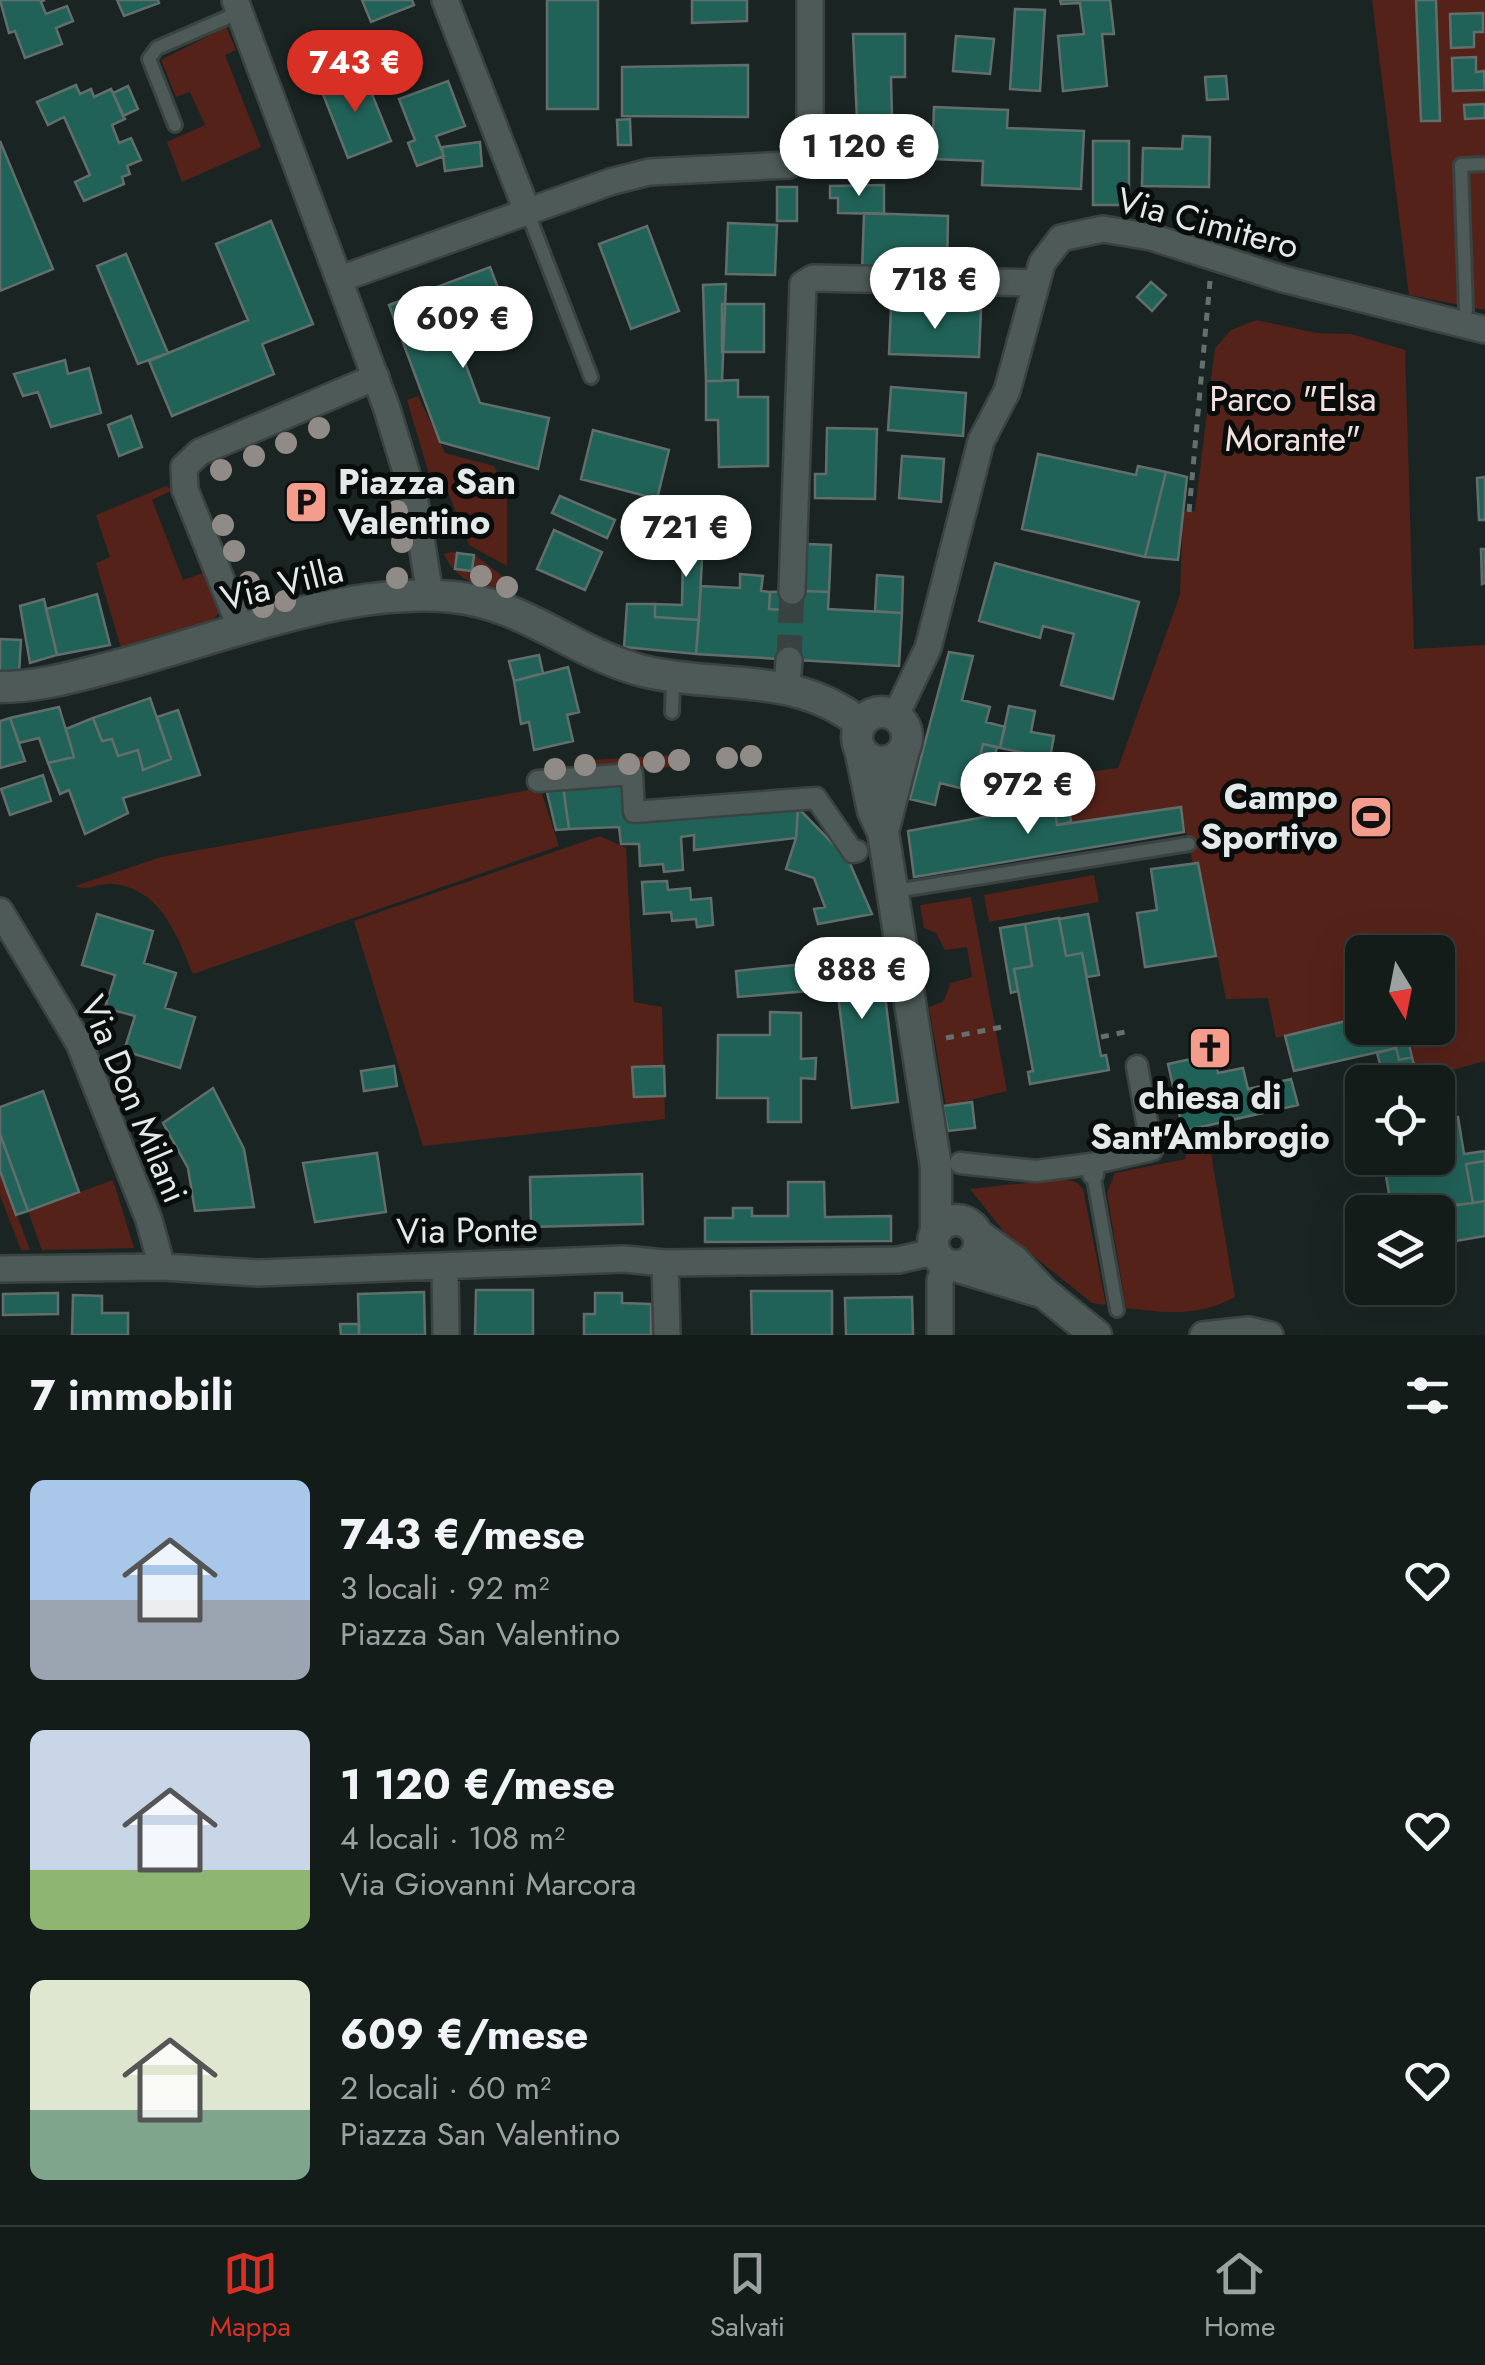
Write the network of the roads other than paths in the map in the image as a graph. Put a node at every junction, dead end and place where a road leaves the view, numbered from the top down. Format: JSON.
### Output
{"nodes":[{"id":1,"x":445,"y":0,"type":"edge"},
{"id":2,"x":810,"y":0,"type":"edge"},
{"id":3,"x":237,"y":6,"type":"edge"},
{"id":4,"x":175,"y":125,"type":"dead end"},
{"id":5,"x":1485,"y":164,"type":"edge"},
{"id":6,"x":527,"y":211,"type":"junction"},
{"id":7,"x":340,"y":279,"type":"junction"},
{"id":8,"x":1036,"y":283,"type":"junction"},
{"id":9,"x":1474,"y":328,"type":"edge"},
{"id":10,"x":376,"y":377,"type":"junction"},
{"id":11,"x":591,"y":377,"type":"dead end"},
{"id":12,"x":792,"y":592,"type":"tunnel mouth"},
{"id":13,"x":430,"y":596,"type":"junction"},
{"id":14,"x":242,"y":631,"type":"junction"},
{"id":15,"x":673,"y":674,"type":"junction"},
{"id":16,"x":0,"y":687,"type":"edge"},
{"id":17,"x":672,"y":712,"type":"dead end"},
{"id":18,"x":894,"y":717,"type":"junction"},
{"id":19,"x":860,"y":737,"type":"junction"},
{"id":20,"x":904,"y":749,"type":"junction"},
{"id":21,"x":538,"y":781,"type":"dead end"},
{"id":22,"x":883,"y":832,"type":"junction"},
{"id":23,"x":1189,"y":844,"type":"dead end"},
{"id":24,"x":858,"y":851,"type":"dead end"},
{"id":25,"x":892,"y":892,"type":"junction"},
{"id":26,"x":0,"y":911,"type":"edge"},
{"id":27,"x":1137,"y":1066,"type":"dead end"},
{"id":28,"x":948,"y":1165,"type":"junction"},
{"id":29,"x":1092,"y":1169,"type":"junction"},
{"id":30,"x":973,"y":1229,"type":"junction"},
{"id":31,"x":944,"y":1254,"type":"junction"},
{"id":32,"x":665,"y":1263,"type":"junction"},
{"id":33,"x":162,"y":1267,"type":"junction"},
{"id":34,"x":445,"y":1267,"type":"junction"},
{"id":35,"x":0,"y":1269,"type":"edge"},
{"id":36,"x":1043,"y":1292,"type":"junction"},
{"id":37,"x":1116,"y":1310,"type":"dead end"},
{"id":38,"x":446,"y":1335,"type":"edge"},
{"id":39,"x":667,"y":1335,"type":"edge"},
{"id":40,"x":940,"y":1335,"type":"edge"},
{"id":41,"x":1096,"y":1335,"type":"edge"},
{"id":42,"x":1203,"y":1335,"type":"edge"},
{"id":43,"x":1270,"y":1335,"type":"edge"}],
"edges":[{"from":1,"to":6,"type":"street"},
{"from":2,"to":6,"type":"street"},
{"from":3,"to":4,"type":"lane"},
{"from":3,"to":7,"type":"street"},
{"from":5,"to":9,"type":"lane"},
{"from":6,"to":7,"type":"street"},
{"from":6,"to":11,"type":"lane"},
{"from":7,"to":10,"type":"street"},
{"from":8,"to":9,"type":"street","name":"Via Cimitero"},
{"from":8,"to":12,"type":"street"},
{"from":8,"to":18,"type":"street","name":"Via Cimitero"},
{"from":10,"to":13,"type":"street"},
{"from":10,"to":14,"type":"street"},
{"from":13,"to":14,"type":"street","name":"Via Villa"},
{"from":13,"to":15,"type":"street","name":"Via Villa"},
{"from":14,"to":16,"type":"street","name":"Via Villa"},
{"from":15,"to":17,"type":"lane"},
{"from":15,"to":19,"type":"street","name":"Via Villa"},
{"from":18,"to":19,"type":"street"},
{"from":18,"to":20,"type":"street"},
{"from":19,"to":20,"type":"street"},
{"from":19,"to":22,"type":"street"},
{"from":20,"to":22,"type":"street"},
{"from":21,"to":24,"type":"street"},
{"from":22,"to":25,"type":"street"},
{"from":23,"to":25,"type":"lane"},
{"from":25,"to":28,"type":"street"},
{"from":26,"to":33,"type":"street","name":"Via Don Milani"},
{"from":27,"to":29,"type":"street"},
{"from":28,"to":29,"type":"street"},
{"from":28,"to":30,"type":"street"},
{"from":28,"to":31,"type":"street"},
{"from":29,"to":37,"type":"lane"},
{"from":30,"to":31,"type":"street"},
{"from":30,"to":31,"type":"street"},
{"from":30,"to":36,"type":"street"},
{"from":31,"to":32,"type":"street","name":"Via Ponte"},
{"from":31,"to":36,"type":"street"},
{"from":31,"to":40,"type":"street"},
{"from":32,"to":34,"type":"street","name":"Via Ponte"},
{"from":32,"to":39,"type":"street"},
{"from":33,"to":34,"type":"street","name":"Via Ponte"},
{"from":33,"to":35,"type":"street","name":"Via Ponte"},
{"from":34,"to":38,"type":"street"},
{"from":36,"to":41,"type":"street"},
{"from":42,"to":43,"type":"street"}]}
